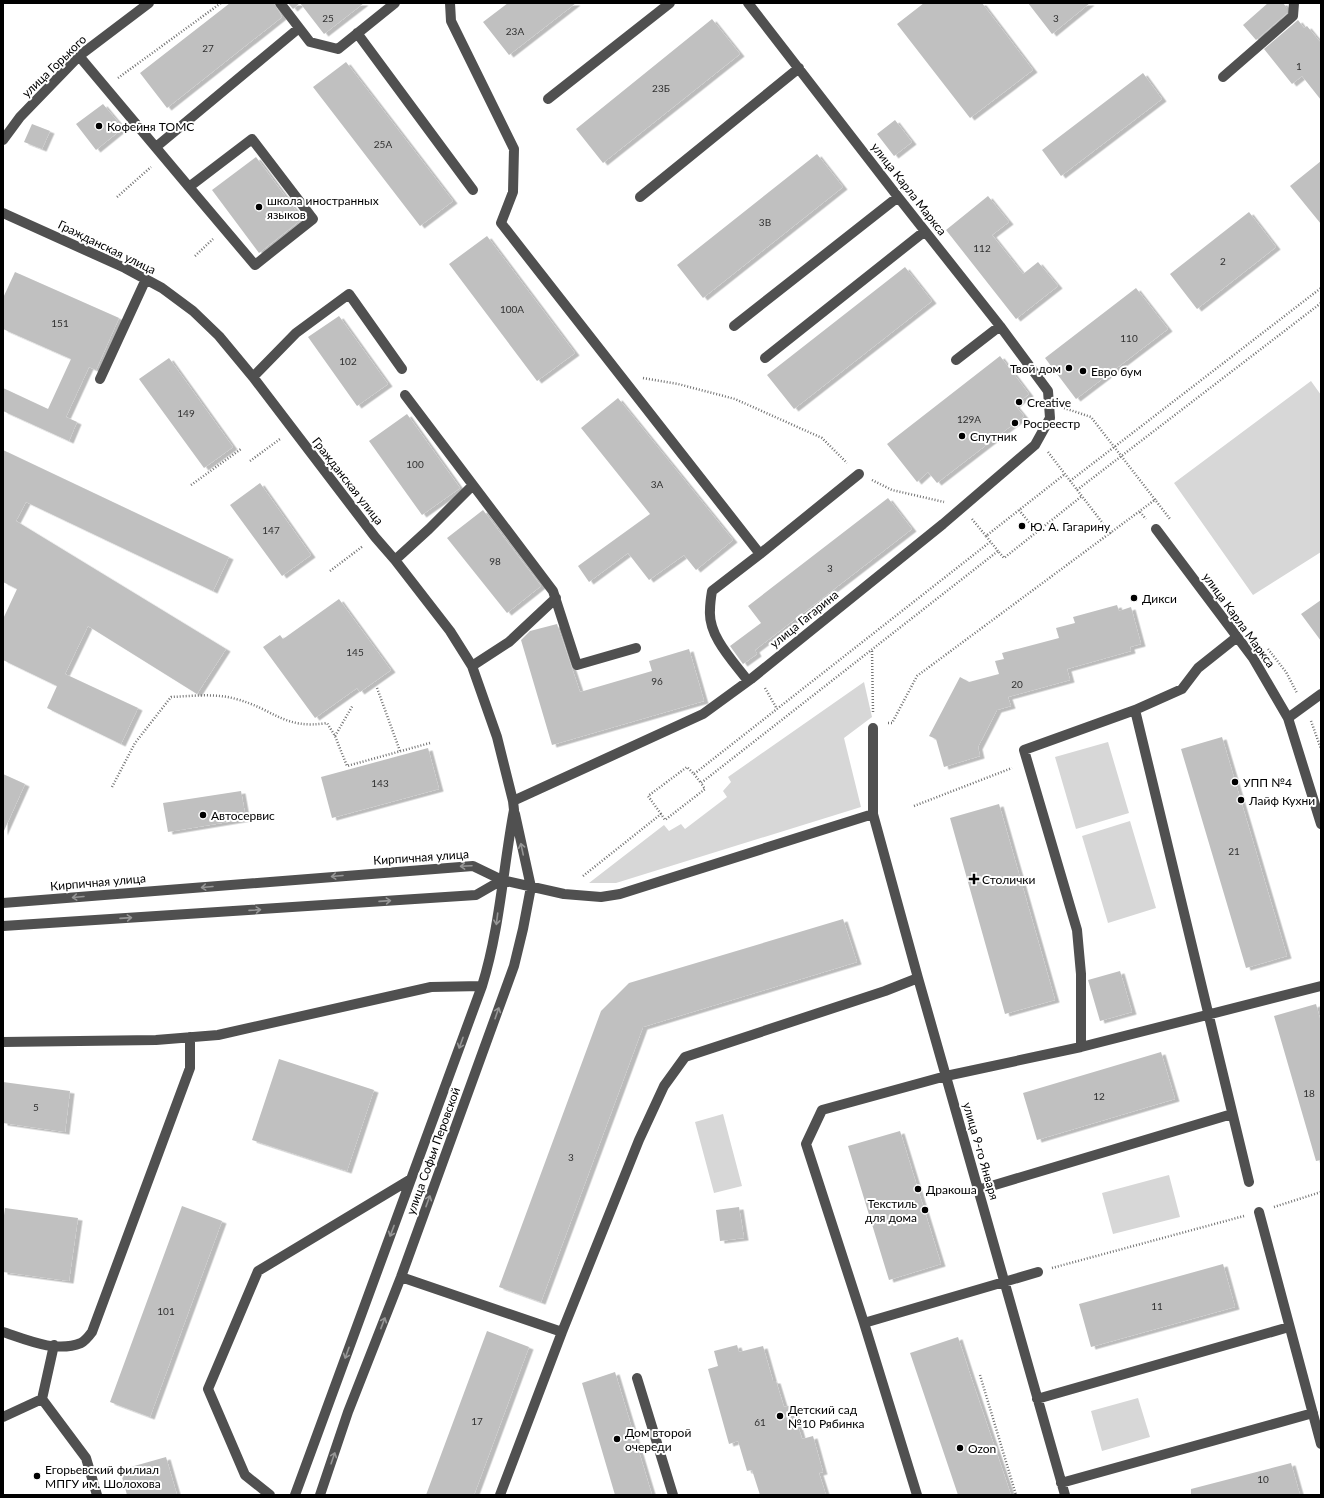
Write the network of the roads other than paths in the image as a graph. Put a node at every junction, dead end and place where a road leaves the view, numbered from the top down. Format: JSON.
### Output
{"nodes":[{"id":1,"x":149,"y":3,"type":"edge"},
{"id":2,"x":280,"y":3,"type":"edge"},
{"id":3,"x":395,"y":3,"type":"edge"},
{"id":4,"x":450,"y":3,"type":"edge"},
{"id":5,"x":670,"y":3,"type":"edge"},
{"id":6,"x":748,"y":3,"type":"edge"},
{"id":7,"x":1294,"y":3,"type":"edge"},
{"id":8,"x":299,"y":28,"type":"junction"},
{"id":9,"x":357,"y":33,"type":"junction"},
{"id":10,"x":79,"y":56,"type":"junction"},
{"id":11,"x":799,"y":68,"type":"junction"},
{"id":12,"x":1223,"y":77,"type":"dead end"},
{"id":13,"x":548,"y":99,"type":"dead end"},
{"id":14,"x":3,"y":140,"type":"edge"},
{"id":15,"x":156,"y":147,"type":"junction"},
{"id":16,"x":190,"y":187,"type":"junction"},
{"id":17,"x":473,"y":190,"type":"dead end"},
{"id":18,"x":640,"y":197,"type":"dead end"},
{"id":19,"x":898,"y":197,"type":"junction"},
{"id":20,"x":3,"y":213,"type":"edge"},
{"id":21,"x":925,"y":231,"type":"junction"},
{"id":22,"x":146,"y":279,"type":"junction"},
{"id":23,"x":734,"y":326,"type":"dead end"},
{"id":24,"x":1000,"y":326,"type":"junction"},
{"id":25,"x":765,"y":358,"type":"dead end"},
{"id":26,"x":956,"y":360,"type":"dead end"},
{"id":27,"x":402,"y":369,"type":"dead end"},
{"id":28,"x":253,"y":377,"type":"junction"},
{"id":29,"x":100,"y":379,"type":"dead end"},
{"id":30,"x":1048,"y":391,"type":"joint"},
{"id":31,"x":405,"y":395,"type":"dead end"},
{"id":32,"x":858,"y":474,"type":"road end"},
{"id":33,"x":473,"y":485,"type":"junction"},
{"id":34,"x":1156,"y":529,"type":"dead end"},
{"id":35,"x":760,"y":554,"type":"junction"},
{"id":36,"x":395,"y":560,"type":"junction"},
{"id":37,"x":556,"y":598,"type":"junction"},
{"id":38,"x":1238,"y":637,"type":"junction"},
{"id":39,"x":636,"y":648,"type":"dead end"},
{"id":40,"x":472,"y":666,"type":"junction"},
{"id":41,"x":748,"y":681,"type":"junction"},
{"id":42,"x":1321,"y":694,"type":"edge"},
{"id":43,"x":1135,"y":710,"type":"junction"},
{"id":44,"x":1288,"y":718,"type":"junction"},
{"id":45,"x":873,"y":728,"type":"road end"},
{"id":46,"x":514,"y":805,"type":"junction"},
{"id":47,"x":874,"y":814,"type":"junction"},
{"id":48,"x":1321,"y":824,"type":"edge"},
{"id":49,"x":502,"y":880,"type":"junction"},
{"id":50,"x":531,"y":887,"type":"junction"},
{"id":51,"x":3,"y":903,"type":"edge"},
{"id":52,"x":3,"y":926,"type":"edge"},
{"id":53,"x":918,"y":978,"type":"junction"},
{"id":54,"x":482,"y":986,"type":"junction"},
{"id":55,"x":1321,"y":986,"type":"edge"},
{"id":56,"x":1210,"y":1015,"type":"junction"},
{"id":57,"x":190,"y":1037,"type":"junction"},
{"id":58,"x":3,"y":1042,"type":"edge"},
{"id":59,"x":1081,"y":1047,"type":"junction"},
{"id":60,"x":946,"y":1076,"type":"junction"},
{"id":61,"x":1232,"y":1114,"type":"junction"},
{"id":62,"x":411,"y":1179,"type":"junction"},
{"id":63,"x":1249,"y":1182,"type":"dead end"},
{"id":64,"x":978,"y":1190,"type":"junction"},
{"id":65,"x":1259,"y":1212,"type":"road end"},
{"id":66,"x":1038,"y":1272,"type":"road end"},
{"id":67,"x":401,"y":1277,"type":"junction"},
{"id":68,"x":1005,"y":1281,"type":"junction"},
{"id":69,"x":864,"y":1323,"type":"junction"},
{"id":70,"x":1289,"y":1327,"type":"junction"},
{"id":71,"x":3,"y":1332,"type":"edge"},
{"id":72,"x":562,"y":1332,"type":"junction"},
{"id":73,"x":54,"y":1345,"type":"junction"},
{"id":74,"x":636,"y":1378,"type":"dead end"},
{"id":75,"x":42,"y":1399,"type":"junction"},
{"id":76,"x":1038,"y":1399,"type":"junction"},
{"id":77,"x":1313,"y":1413,"type":"junction"},
{"id":78,"x":3,"y":1417,"type":"edge"},
{"id":79,"x":1321,"y":1444,"type":"edge"},
{"id":80,"x":1061,"y":1484,"type":"junction"},
{"id":81,"x":97,"y":1495,"type":"edge"},
{"id":82,"x":270,"y":1495,"type":"edge"},
{"id":83,"x":295,"y":1495,"type":"edge"},
{"id":84,"x":320,"y":1495,"type":"edge"},
{"id":85,"x":500,"y":1495,"type":"edge"},
{"id":86,"x":673,"y":1495,"type":"edge"},
{"id":87,"x":917,"y":1495,"type":"edge"},
{"id":88,"x":1065,"y":1495,"type":"edge"}],
"edges":[{"from":1,"to":10,"type":"street","name":"улица Горького"},
{"from":2,"to":8,"type":"street"},
{"from":3,"to":9,"type":"street"},
{"from":4,"to":35,"type":"street"},
{"from":5,"to":13,"type":"street"},
{"from":6,"to":11,"type":"street","name":"улица Карла Маркса"},
{"from":7,"to":12,"type":"street"},
{"from":8,"to":9,"type":"street"},
{"from":8,"to":15,"type":"street"},
{"from":9,"to":17,"type":"street"},
{"from":10,"to":14,"type":"street","name":"улица Горького"},
{"from":10,"to":15,"type":"street"},
{"from":11,"to":18,"type":"street"},
{"from":11,"to":19,"type":"street","name":"улица Карла Маркса"},
{"from":15,"to":16,"type":"street"},
{"from":16,"to":16,"type":"street"},
{"from":19,"to":21,"type":"street","name":"улица Карла Маркса"},
{"from":19,"to":23,"type":"street"},
{"from":20,"to":22,"type":"street","name":"Гражданская улица"},
{"from":21,"to":24,"type":"street","name":"улица Карла Маркса"},
{"from":21,"to":25,"type":"street"},
{"from":22,"to":28,"type":"street","name":"Гражданская улица"},
{"from":22,"to":29,"type":"street"},
{"from":24,"to":26,"type":"street"},
{"from":24,"to":30,"type":"street","name":"улица Карла Маркса"},
{"from":27,"to":28,"type":"street"},
{"from":28,"to":36,"type":"street","name":"Гражданская улица"},
{"from":30,"to":41,"type":"street","name":"улица Гагарина"},
{"from":31,"to":33,"type":"street"},
{"from":32,"to":35,"type":"street"},
{"from":33,"to":36,"type":"street"},
{"from":33,"to":37,"type":"street"},
{"from":34,"to":38,"type":"street","name":"улица Карла Маркса"},
{"from":35,"to":41,"type":"street"},
{"from":36,"to":40,"type":"street","name":"Гражданская улица"},
{"from":37,"to":39,"type":"street"},
{"from":37,"to":40,"type":"street"},
{"from":38,"to":43,"type":"street"},
{"from":38,"to":44,"type":"street","name":"улица Карла Маркса"},
{"from":40,"to":46,"type":"street","name":"Гражданская улица"},
{"from":41,"to":46,"type":"street","name":"улица Гагарина"},
{"from":42,"to":44,"type":"street"},
{"from":43,"to":56,"type":"street"},
{"from":43,"to":59,"type":"street"},
{"from":44,"to":48,"type":"street","name":"улица Карла Маркса"},
{"from":45,"to":47,"type":"street","name":"улица 9-го Января"},
{"from":46,"to":49,"type":"street","name":"Гражданская улица"},
{"from":50,"to":46,"type":"street","name":"улица Софьи Перовской","one_way":true},
{"from":47,"to":50,"type":"street","name":"Кирпичная улица"},
{"from":47,"to":53,"type":"street","name":"улица 9-го Января"},
{"from":49,"to":50,"type":"street","name":"Кирпичная улица"},
{"from":49,"to":51,"type":"street","name":"Кирпичная улица","one_way":true},
{"from":52,"to":49,"type":"street","one_way":true},
{"from":49,"to":54,"type":"street","name":"улица Софьи Перовской","one_way":true},
{"from":67,"to":50,"type":"street","name":"улица Софьи Перовской","one_way":true},
{"from":53,"to":60,"type":"street","name":"улица 9-го Января"},
{"from":53,"to":72,"type":"street"},
{"from":54,"to":57,"type":"street"},
{"from":54,"to":62,"type":"street","name":"улица Софьи Перовской","one_way":true},
{"from":55,"to":56,"type":"street"},
{"from":56,"to":59,"type":"street"},
{"from":56,"to":61,"type":"street"},
{"from":57,"to":58,"type":"street"},
{"from":57,"to":73,"type":"street"},
{"from":59,"to":60,"type":"street"},
{"from":60,"to":64,"type":"street","name":"улица 9-го Января"},
{"from":60,"to":69,"type":"street"},
{"from":61,"to":63,"type":"street"},
{"from":61,"to":64,"type":"street"},
{"from":62,"to":82,"type":"street"},
{"from":62,"to":83,"type":"street","name":"улица Софьи Перовской","one_way":true},
{"from":64,"to":68,"type":"street","name":"улица 9-го Января"},
{"from":65,"to":70,"type":"street"},
{"from":66,"to":68,"type":"street"},
{"from":67,"to":72,"type":"street"},
{"from":84,"to":67,"type":"street","name":"улица Софьи Перовской","one_way":true},
{"from":68,"to":69,"type":"street"},
{"from":68,"to":76,"type":"street","name":"улица 9-го Января"},
{"from":69,"to":87,"type":"street"},
{"from":70,"to":76,"type":"street"},
{"from":70,"to":77,"type":"street"},
{"from":71,"to":73,"type":"street"},
{"from":72,"to":85,"type":"street"},
{"from":73,"to":75,"type":"street"},
{"from":74,"to":86,"type":"street"},
{"from":75,"to":78,"type":"street"},
{"from":75,"to":81,"type":"street"},
{"from":76,"to":80,"type":"street","name":"улица 9-го Января"},
{"from":77,"to":79,"type":"street"},
{"from":77,"to":80,"type":"street"},
{"from":80,"to":88,"type":"street","name":"улица 9-го Января"}]}
